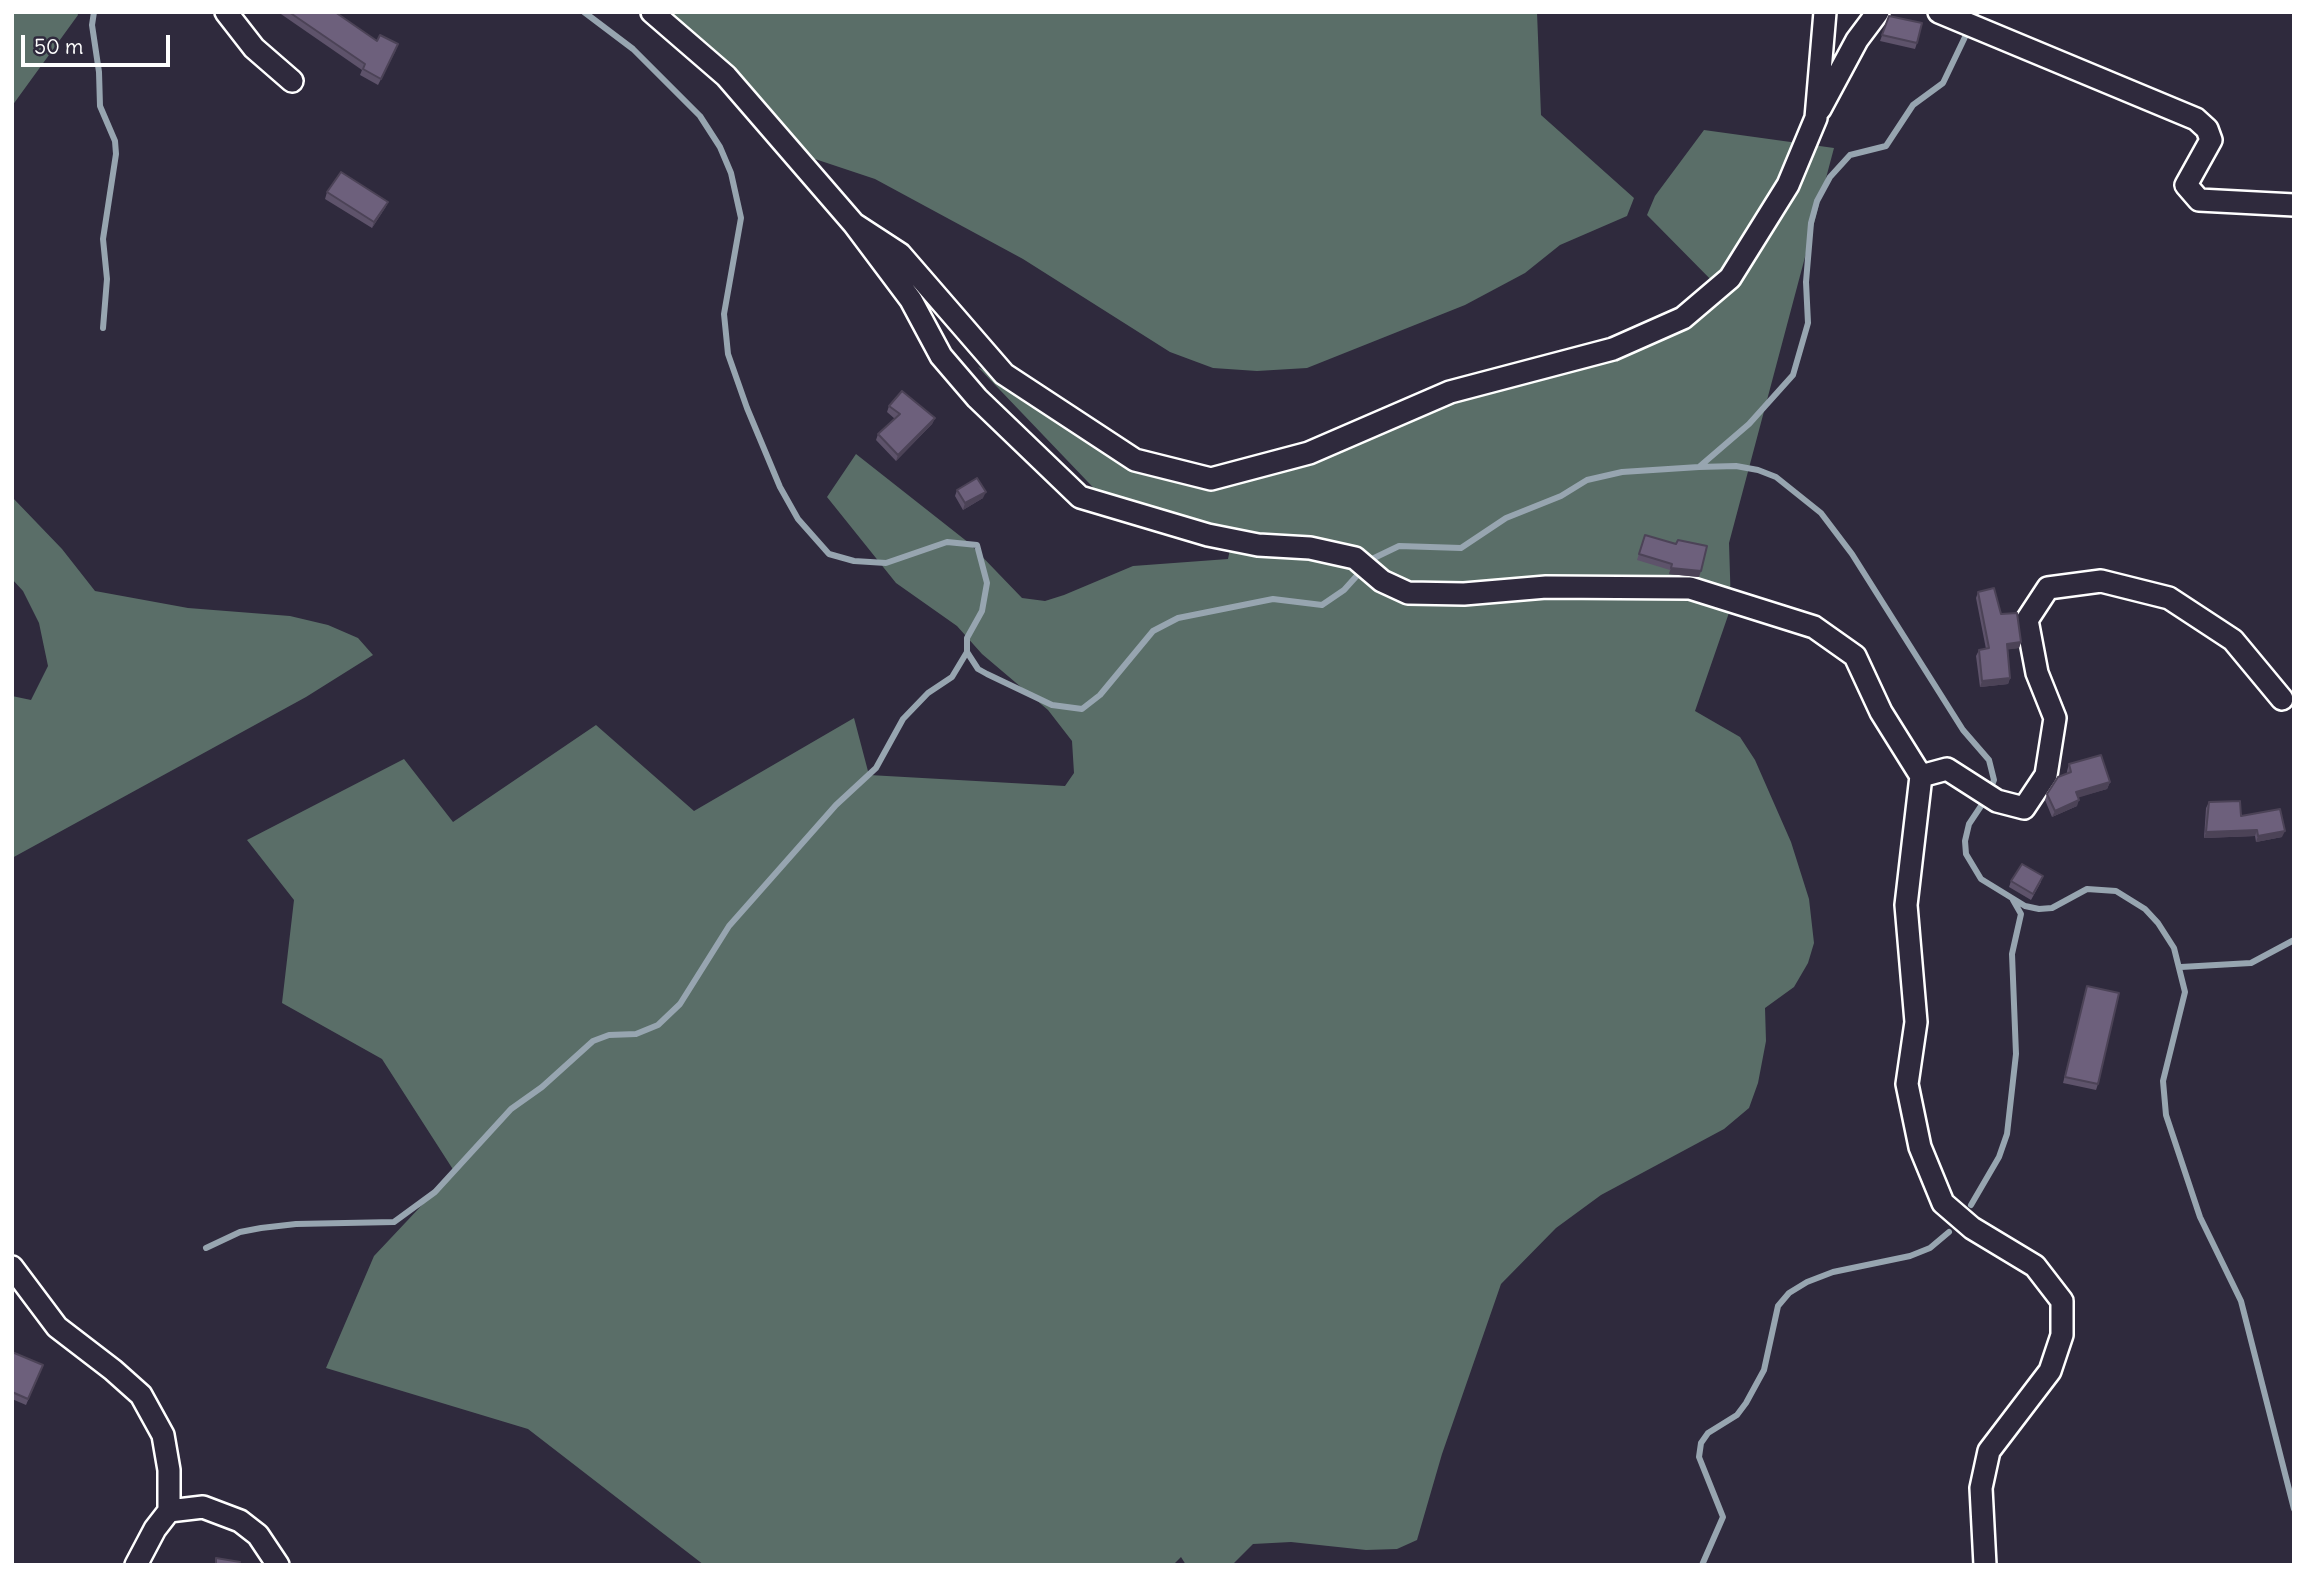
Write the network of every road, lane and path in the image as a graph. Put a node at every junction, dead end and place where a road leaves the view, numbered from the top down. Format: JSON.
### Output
{"nodes":[{"id":1,"x":226,"y":12,"type":"edge"},
{"id":2,"x":652,"y":12,"type":"edge"},
{"id":3,"x":1825,"y":12,"type":"edge"},
{"id":4,"x":1878,"y":12,"type":"edge"},
{"id":5,"x":1949,"y":16,"type":"edge"},
{"id":6,"x":292,"y":81,"type":"dead end"},
{"id":7,"x":1815,"y":118,"type":"junction"},
{"id":8,"x":2294,"y":205,"type":"edge"},
{"id":9,"x":854,"y":224,"type":"junction"},
{"id":10,"x":2282,"y":699,"type":"dead end"},
{"id":11,"x":1921,"y":776,"type":"junction"},
{"id":12,"x":12,"y":1267,"type":"edge"},
{"id":13,"x":169,"y":1511,"type":"junction"},
{"id":14,"x":136,"y":1565,"type":"edge"},
{"id":15,"x":278,"y":1565,"type":"edge"},
{"id":16,"x":1985,"y":1565,"type":"edge"}],
"edges":[{"from":1,"to":6,"type":"street"},
{"from":2,"to":9,"type":"street"},
{"from":3,"to":7,"type":"street"},
{"from":4,"to":7,"type":"street"},
{"from":5,"to":8,"type":"street"},
{"from":7,"to":9,"type":"street"},
{"from":9,"to":11,"type":"street"},
{"from":10,"to":11,"type":"street"},
{"from":11,"to":16,"type":"street"},
{"from":12,"to":13,"type":"street"},
{"from":13,"to":14,"type":"street"},
{"from":13,"to":15,"type":"street"}]}
